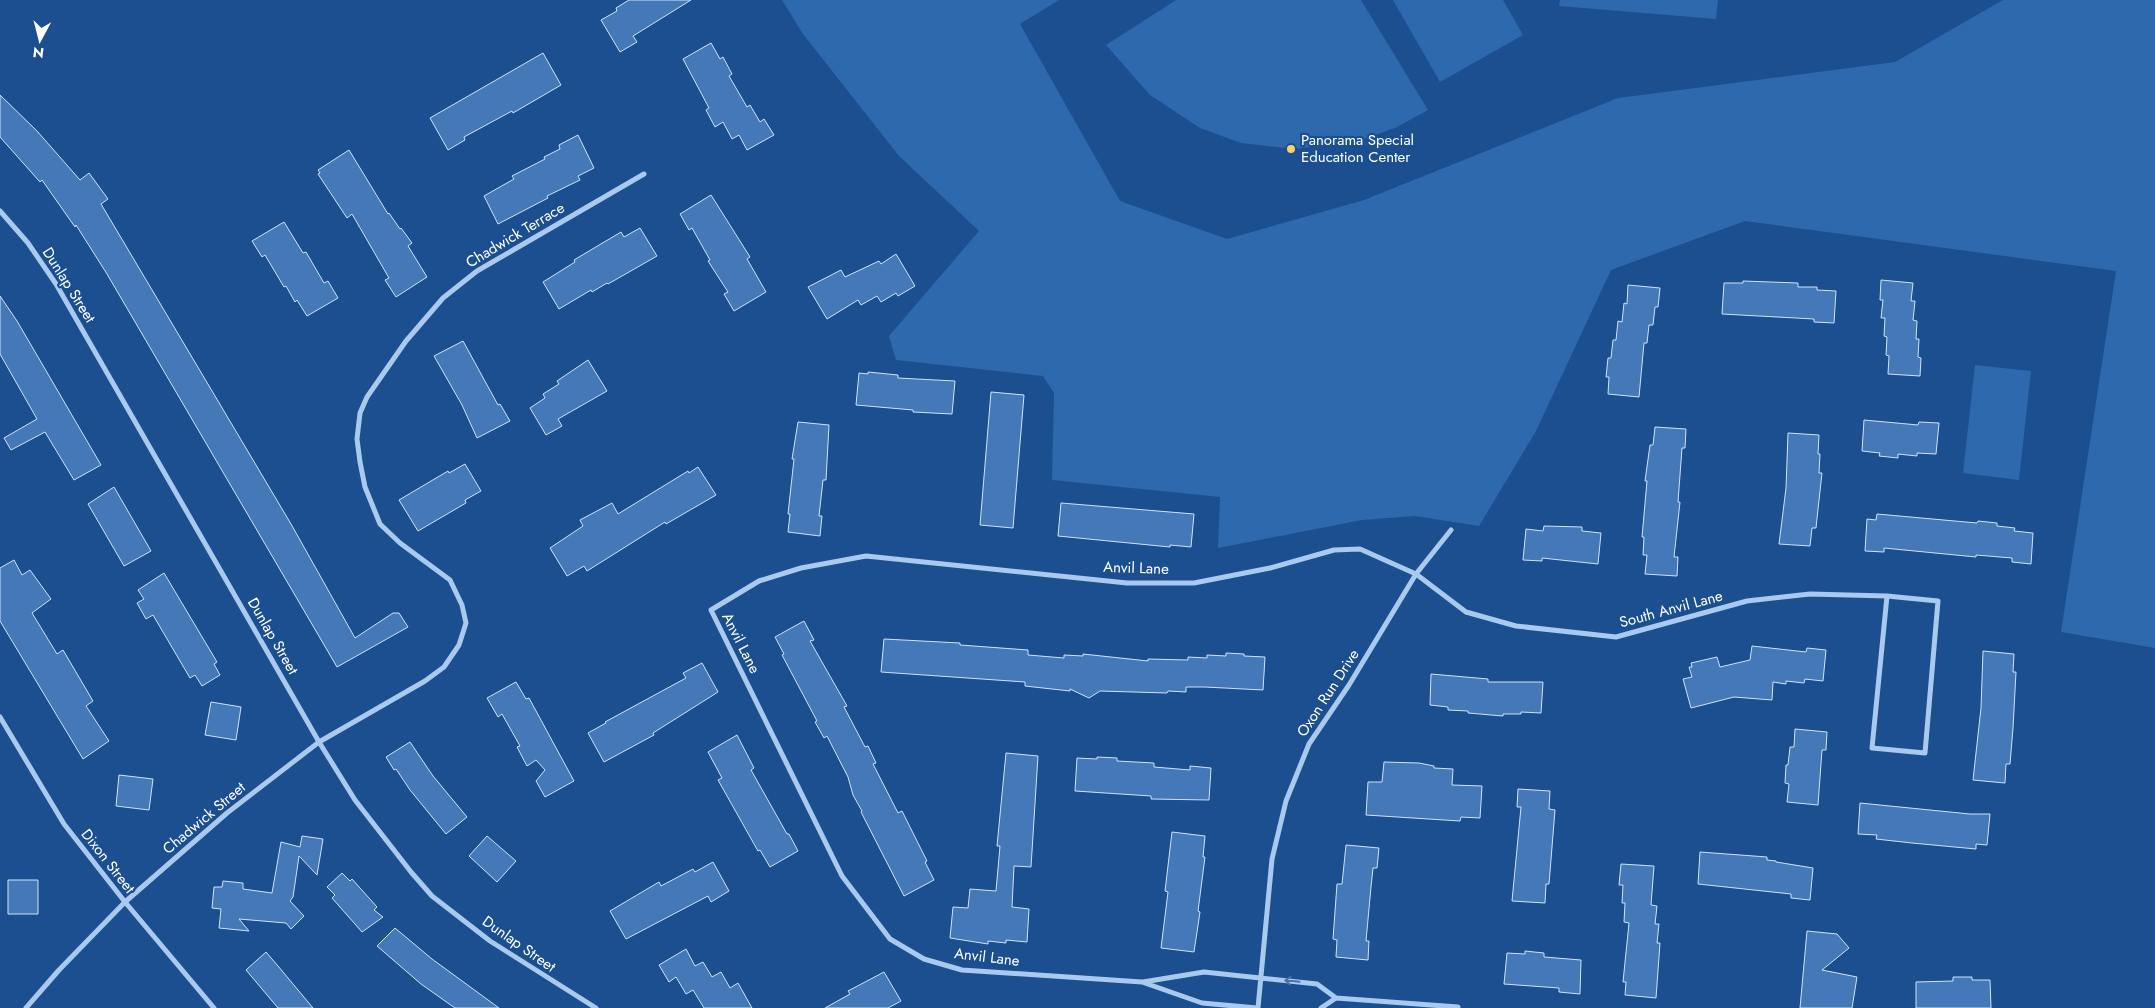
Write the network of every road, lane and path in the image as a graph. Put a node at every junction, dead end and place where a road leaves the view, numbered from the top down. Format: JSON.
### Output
{"nodes":[{"id":1,"x":644,"y":174,"type":"dead end"},
{"id":2,"x":0,"y":211,"type":"edge"},
{"id":3,"x":1451,"y":530,"type":"dead end"},
{"id":4,"x":1416,"y":574,"type":"junction"},
{"id":5,"x":1887,"y":596,"type":"junction"},
{"id":6,"x":425,"y":681,"type":"joint"},
{"id":7,"x":0,"y":717,"type":"edge"},
{"id":8,"x":319,"y":742,"type":"junction"},
{"id":9,"x":125,"y":902,"type":"junction"},
{"id":10,"x":1261,"y":978,"type":"junction"},
{"id":11,"x":1142,"y":982,"type":"junction"},
{"id":12,"x":1336,"y":998,"type":"junction"},
{"id":13,"x":1458,"y":1007,"type":"edge"},
{"id":14,"x":26,"y":1008,"type":"edge"},
{"id":15,"x":214,"y":1008,"type":"edge"},
{"id":16,"x":596,"y":1008,"type":"edge"},
{"id":17,"x":1257,"y":1008,"type":"edge"},
{"id":18,"x":1321,"y":1008,"type":"edge"}],
"edges":[{"from":1,"to":6,"type":"street","name":"Chadwick Terrace"},
{"from":2,"to":8,"type":"street","name":"Dunlap Street"},
{"from":3,"to":4,"type":"street","name":"Oxon Run Drive"},
{"from":4,"to":5,"type":"street","name":"South Anvil Lane"},
{"from":4,"to":10,"type":"street","name":"Oxon Run Drive"},
{"from":4,"to":11,"type":"street","name":"Anvil Lane"},
{"from":5,"to":5,"type":"street","name":"South Anvil Lane"},
{"from":6,"to":8,"type":"street","name":"Chadwick Street"},
{"from":7,"to":9,"type":"street","name":"Dixon Street"},
{"from":8,"to":9,"type":"street","name":"Chadwick Street"},
{"from":8,"to":16,"type":"street","name":"Dunlap Street"},
{"from":9,"to":14,"type":"street","name":"Chadwick Street"},
{"from":9,"to":15,"type":"street","name":"Dixon Street"},
{"from":10,"to":11,"type":"street"},
{"from":12,"to":10,"type":"street","one_way":true},
{"from":10,"to":17,"type":"street","name":"Oxon Run Drive"},
{"from":11,"to":17,"type":"street","name":"Anvil Lane"},
{"from":12,"to":13,"type":"street"},
{"from":12,"to":18,"type":"street"}]}
